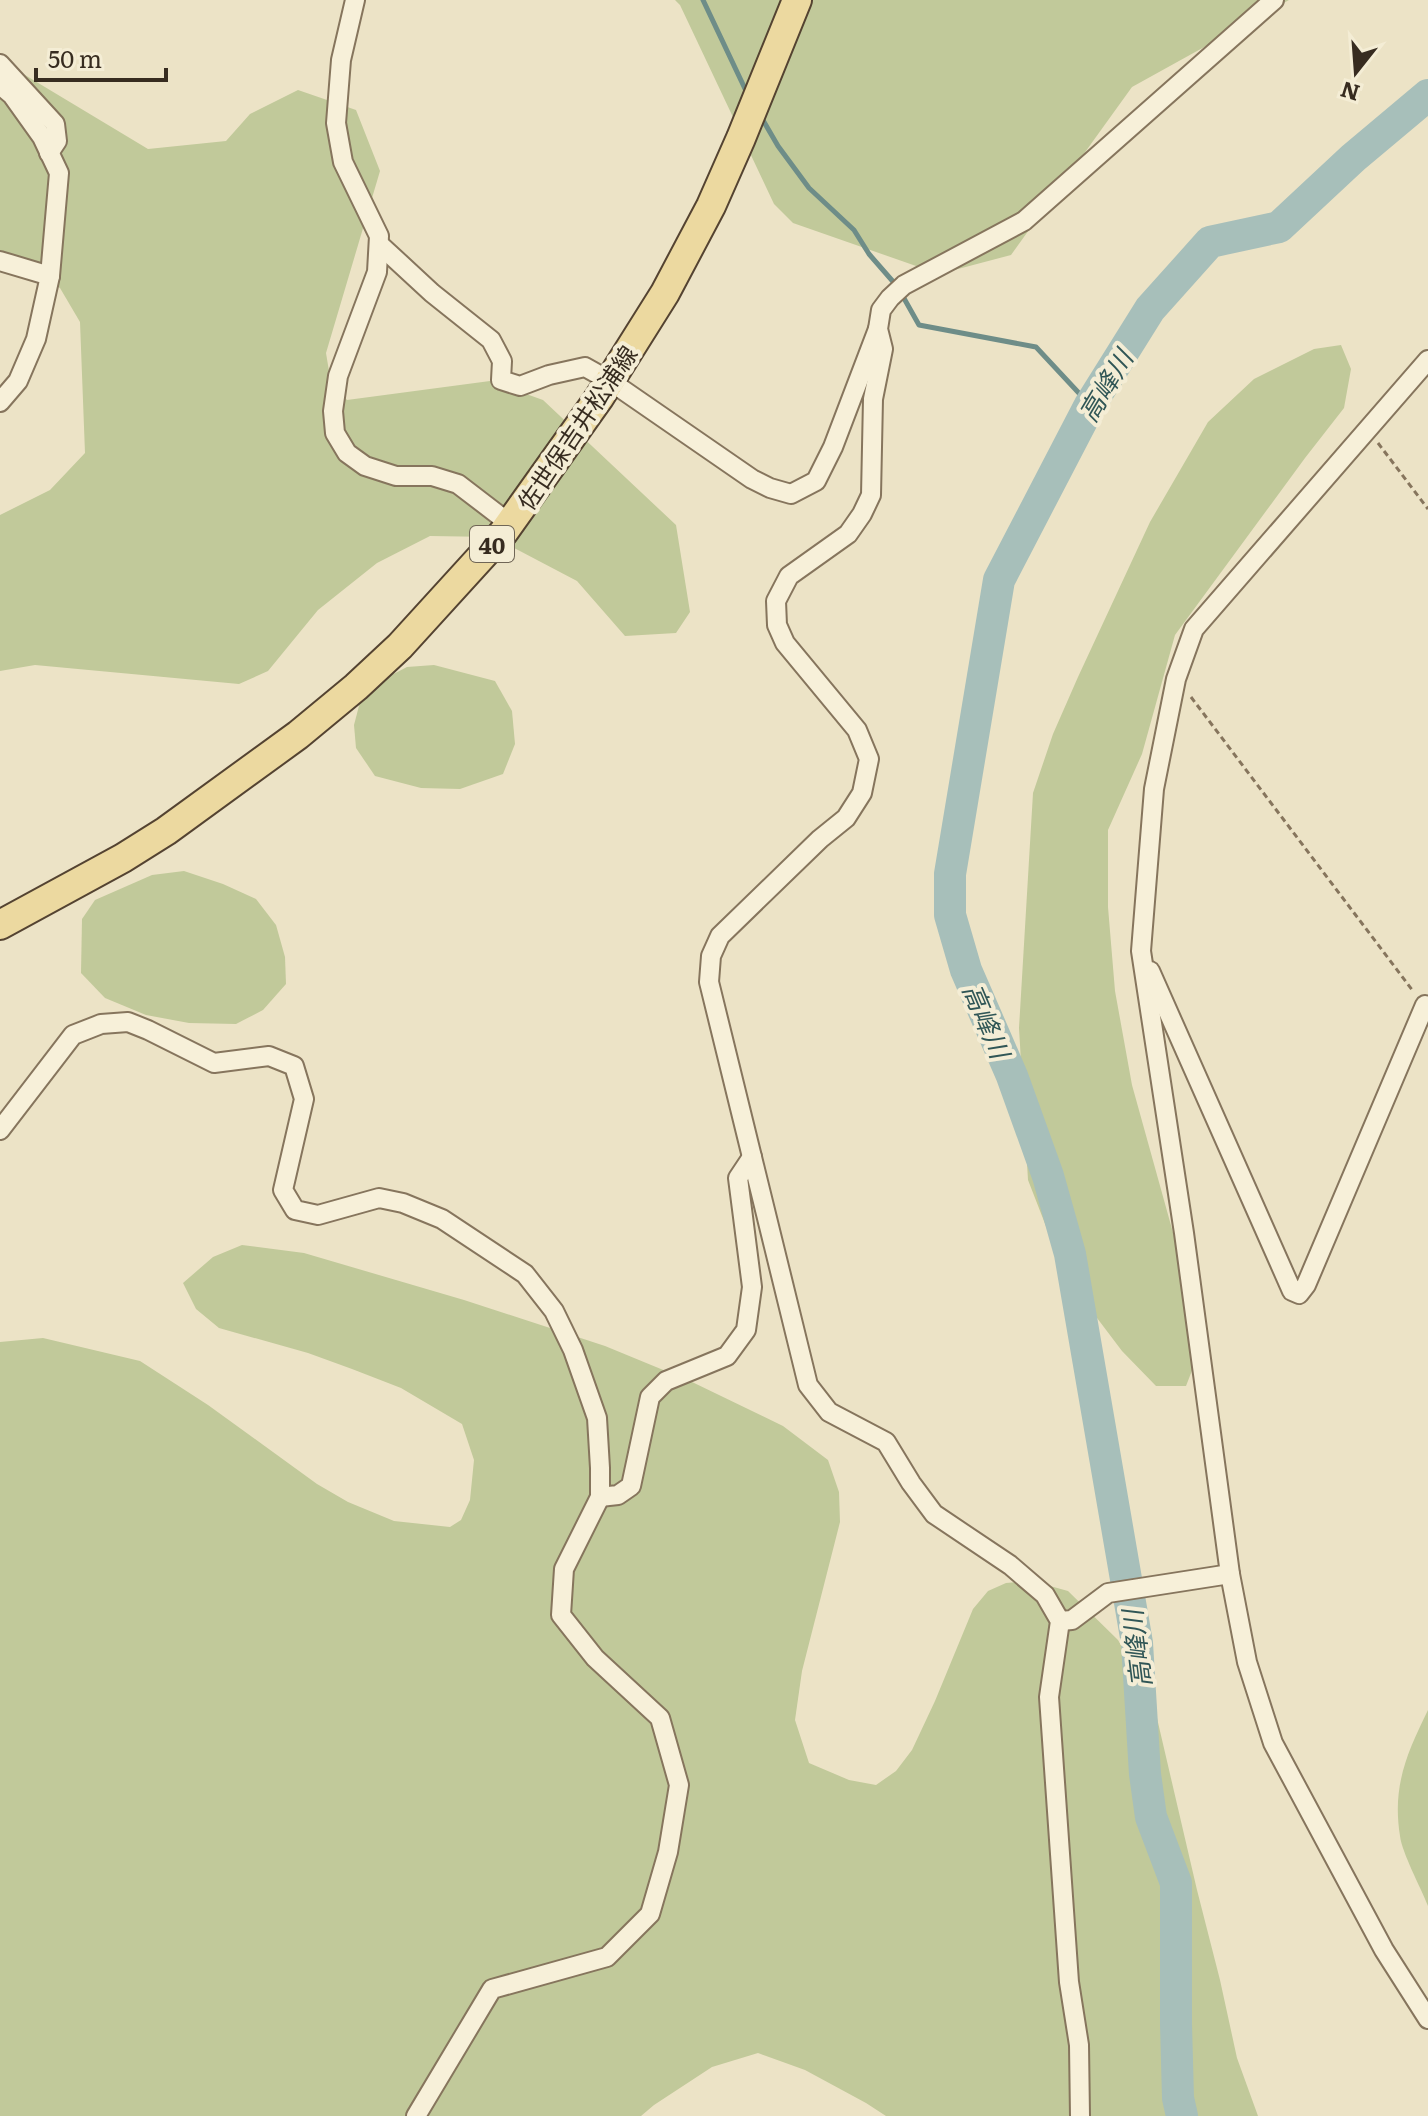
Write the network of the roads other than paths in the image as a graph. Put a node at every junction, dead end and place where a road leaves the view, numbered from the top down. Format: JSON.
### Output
{"nodes":[{"id":1,"x":355,"y":0,"type":"edge"},
{"id":2,"x":797,"y":0,"type":"edge"},
{"id":3,"x":1274,"y":0,"type":"edge"},
{"id":4,"x":0,"y":64,"type":"edge"},
{"id":5,"x":0,"y":85,"type":"edge"},
{"id":6,"x":49,"y":153,"type":"junction"},
{"id":7,"x":379,"y":244,"type":"junction"},
{"id":8,"x":0,"y":261,"type":"edge"},
{"id":9,"x":50,"y":276,"type":"junction"},
{"id":10,"x":878,"y":329,"type":"junction"},
{"id":11,"x":1428,"y":360,"type":"edge"},
{"id":12,"x":610,"y":381,"type":"junction"},
{"id":13,"x":0,"y":402,"type":"edge"},
{"id":14,"x":509,"y":523,"type":"junction"},
{"id":15,"x":0,"y":925,"type":"edge"},
{"id":16,"x":1141,"y":951,"type":"junction"},
{"id":17,"x":1425,"y":1005,"type":"road end"},
{"id":18,"x":0,"y":1130,"type":"edge"},
{"id":19,"x":752,"y":1157,"type":"junction"},
{"id":20,"x":600,"y":1497,"type":"junction"},
{"id":21,"x":1230,"y":1574,"type":"junction"},
{"id":22,"x":1060,"y":1621,"type":"junction"},
{"id":23,"x":1428,"y":2019,"type":"edge"},
{"id":24,"x":416,"y":2116,"type":"edge"},
{"id":25,"x":1080,"y":2116,"type":"edge"}],
"edges":[{"from":1,"to":7,"type":"street"},
{"from":2,"to":12,"type":"main road","name":"佐世保吉井松浦線","number":"40"},
{"from":3,"to":10,"type":"street"},
{"from":4,"to":6,"type":"street"},
{"from":5,"to":6,"type":"street"},
{"from":6,"to":9,"type":"street"},
{"from":7,"to":12,"type":"street"},
{"from":7,"to":14,"type":"street"},
{"from":8,"to":9,"type":"street"},
{"from":9,"to":13,"type":"street"},
{"from":10,"to":12,"type":"street"},
{"from":10,"to":19,"type":"street"},
{"from":11,"to":16,"type":"street"},
{"from":12,"to":14,"type":"main road","name":"佐世保吉井松浦線","number":"40"},
{"from":14,"to":15,"type":"main road","name":"佐世保吉井松浦線","number":"40"},
{"from":16,"to":17,"type":"street"},
{"from":16,"to":21,"type":"street"},
{"from":18,"to":20,"type":"street"},
{"from":19,"to":20,"type":"street"},
{"from":19,"to":22,"type":"street"},
{"from":20,"to":24,"type":"street"},
{"from":21,"to":22,"type":"street"},
{"from":21,"to":23,"type":"street"},
{"from":22,"to":25,"type":"street"}]}
